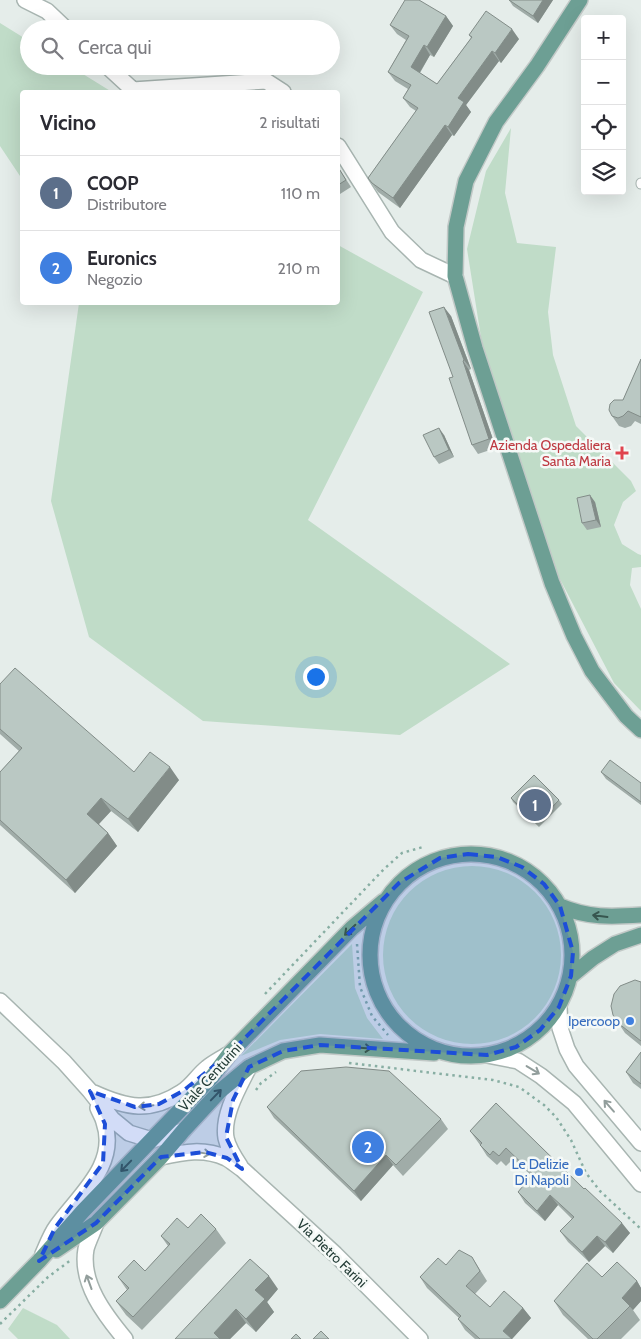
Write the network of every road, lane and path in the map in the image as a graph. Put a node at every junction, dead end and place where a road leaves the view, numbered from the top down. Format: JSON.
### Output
{"nodes":[{"id":1,"x":25,"y":0,"type":"edge"},
{"id":2,"x":580,"y":0,"type":"edge"},
{"id":3,"x":56,"y":20,"type":"edge"},
{"id":4,"x":117,"y":75,"type":"edge"},
{"id":5,"x":133,"y":90,"type":"edge"},
{"id":6,"x":133,"y":90,"type":"edge"},
{"id":7,"x":280,"y":90,"type":"edge"},
{"id":8,"x":340,"y":149,"type":"edge"},
{"id":9,"x":455,"y":276,"type":"junction"},
{"id":10,"x":626,"y":716,"type":"junction"},
{"id":11,"x":641,"y":726,"type":"edge"},
{"id":12,"x":641,"y":730,"type":"edge"},
{"id":13,"x":423,"y":847,"type":"dead end"},
{"id":14,"x":387,"y":898,"type":"junction"},
{"id":15,"x":560,"y":906,"type":"junction"},
{"id":16,"x":641,"y":915,"type":"edge"},
{"id":17,"x":352,"y":928,"type":"junction"},
{"id":18,"x":641,"y":935,"type":"edge"},
{"id":19,"x":571,"y":976,"type":"junction"},
{"id":20,"x":262,"y":996,"type":"dead end"},
{"id":21,"x":0,"y":1001,"type":"edge"},
{"id":22,"x":559,"y":1007,"type":"junction"},
{"id":23,"x":399,"y":1050,"type":"junction"},
{"id":24,"x":230,"y":1053,"type":"junction"},
{"id":25,"x":451,"y":1054,"type":"junction"},
{"id":26,"x":487,"y":1055,"type":"junction"},
{"id":27,"x":348,"y":1063,"type":"dead end"},
{"id":28,"x":249,"y":1067,"type":"junction"},
{"id":29,"x":280,"y":1069,"type":"dead end"},
{"id":30,"x":413,"y":1071,"type":"junction"},
{"id":31,"x":90,"y":1091,"type":"junction"},
{"id":32,"x":255,"y":1091,"type":"dead end"},
{"id":33,"x":183,"y":1131,"type":"junction"},
{"id":34,"x":152,"y":1140,"type":"junction"},
{"id":35,"x":641,"y":1143,"type":"edge"},
{"id":36,"x":161,"y":1157,"type":"junction"},
{"id":37,"x":242,"y":1169,"type":"junction"},
{"id":38,"x":641,"y":1184,"type":"edge"},
{"id":39,"x":96,"y":1224,"type":"junction"},
{"id":40,"x":641,"y":1229,"type":"edge"},
{"id":41,"x":86,"y":1249,"type":"junction"},
{"id":42,"x":40,"y":1261,"type":"junction"},
{"id":43,"x":0,"y":1301,"type":"edge"},
{"id":44,"x":0,"y":1324,"type":"edge"},
{"id":45,"x":125,"y":1339,"type":"edge"},
{"id":46,"x":420,"y":1339,"type":"edge"}],
"edges":[{"from":1,"to":3,"type":"street"},
{"from":2,"to":9,"type":"main road"},
{"from":4,"to":6,"type":"street"},
{"from":5,"to":7,"type":"street"},
{"from":8,"to":9,"type":"street"},
{"from":9,"to":10,"type":"main road"},
{"from":10,"to":11,"type":"main road"},
{"from":10,"to":12,"type":"main road"},
{"from":13,"to":20,"type":"path"},
{"from":14,"to":15,"type":"main road"},
{"from":14,"to":17,"type":"main road","name":"Viale Centurini"},
{"from":14,"to":25,"type":"main road"},
{"from":16,"to":15,"type":"main road","one_way":true},
{"from":15,"to":19,"type":"main road"},
{"from":17,"to":23,"type":"path"},
{"from":17,"to":24,"type":"main road","name":"Viale Centurini","one_way":true},
{"from":18,"to":19,"type":"main road"},
{"from":19,"to":22,"type":"main road","name":"Viale Centurini"},
{"from":21,"to":31,"type":"street"},
{"from":22,"to":26,"type":"main road","name":"Viale Centurini"},
{"from":35,"to":22,"type":"street","one_way":true},
{"from":23,"to":25,"type":"main road","name":"Viale Centurini"},
{"from":28,"to":23,"type":"main road","name":"Viale Centurini","one_way":true},
{"from":23,"to":30,"type":"path"},
{"from":24,"to":31,"type":"street","one_way":true},
{"from":24,"to":34,"type":"main road","name":"Viale Centurini"},
{"from":25,"to":26,"type":"main road","name":"Viale Centurini"},
{"from":26,"to":38,"type":"street","one_way":true},
{"from":27,"to":30,"type":"path"},
{"from":33,"to":28,"type":"main road","name":"Viale Centurini","one_way":true},
{"from":28,"to":37,"type":"street","name":"Via Pietro Farini"},
{"from":29,"to":32,"type":"path"},
{"from":30,"to":40,"type":"path"},
{"from":31,"to":34,"type":"street"},
{"from":31,"to":42,"type":"street"},
{"from":33,"to":34,"type":"street"},
{"from":33,"to":36,"type":"main road","name":"Viale Centurini"},
{"from":34,"to":42,"type":"main road","name":"Viale Centurini","one_way":true},
{"from":36,"to":37,"type":"street","name":"Via Pietro Farini","one_way":true},
{"from":36,"to":39,"type":"main road","name":"Viale Centurini"},
{"from":37,"to":46,"type":"street","name":"Via Pietro Farini"},
{"from":39,"to":41,"type":"street"},
{"from":39,"to":42,"type":"main road","name":"Viale Centurini"},
{"from":41,"to":44,"type":"path"},
{"from":45,"to":41,"type":"street","one_way":true},
{"from":42,"to":43,"type":"main road","name":"Viale Centurini"}]}
